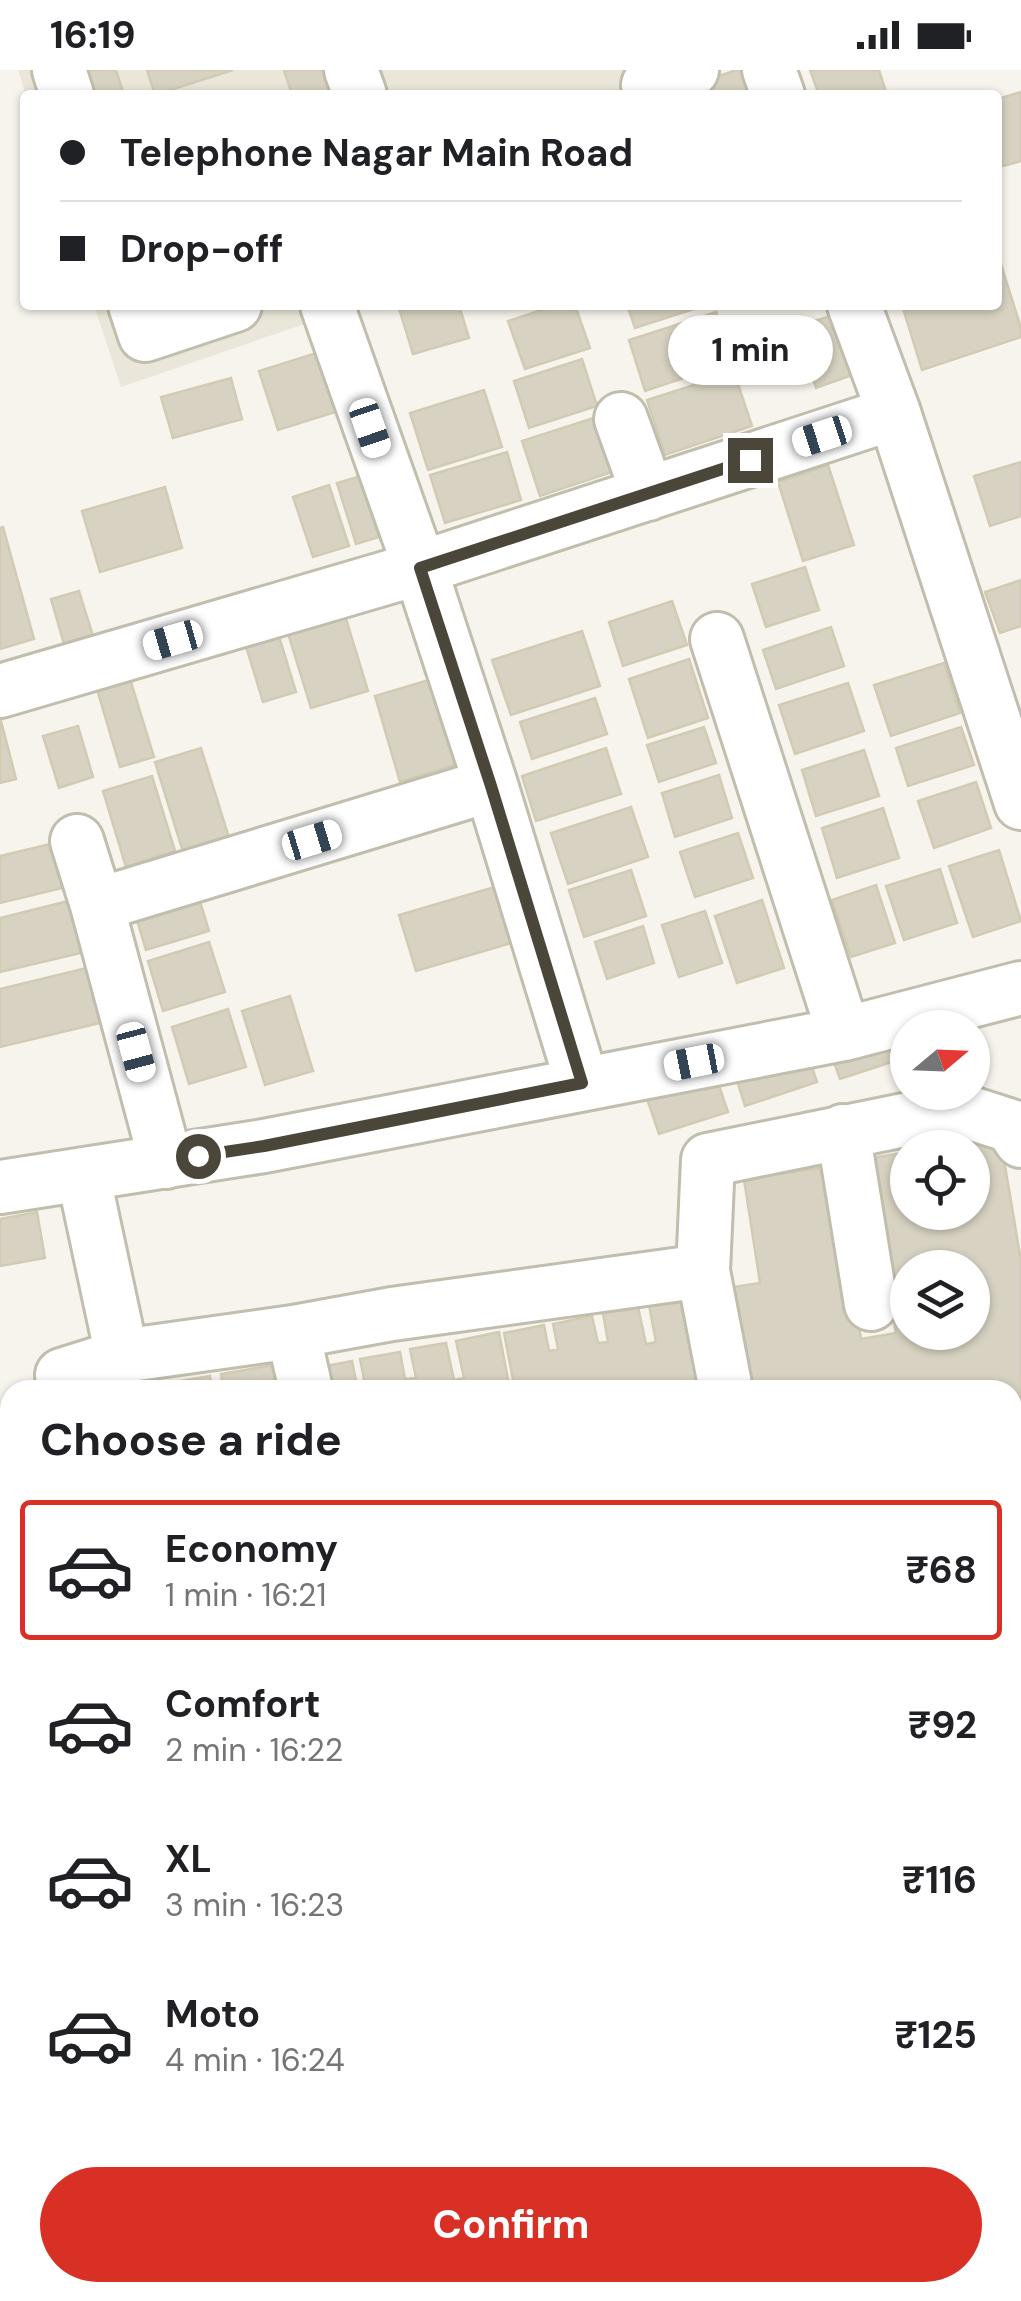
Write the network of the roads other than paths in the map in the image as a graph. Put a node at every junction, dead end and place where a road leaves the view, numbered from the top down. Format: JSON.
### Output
{"nodes":[{"id":1,"x":138,"y":310,"type":"edge"},
{"id":2,"x":220,"y":310,"type":"edge"},
{"id":3,"x":329,"y":310,"type":"edge"},
{"id":4,"x":856,"y":310,"type":"edge"},
{"id":5,"x":894,"y":413,"type":"junction"},
{"id":6,"x":621,"y":420,"type":"dead end"},
{"id":7,"x":648,"y":494,"type":"junction"},
{"id":8,"x":420,"y":568,"type":"junction"},
{"id":9,"x":717,"y":639,"type":"dead end"},
{"id":10,"x":0,"y":690,"type":"edge"},
{"id":11,"x":491,"y":786,"type":"junction"},
{"id":12,"x":1021,"y":803,"type":"edge"},
{"id":13,"x":77,"y":841,"type":"dead end"},
{"id":14,"x":97,"y":906,"type":"junction"},
{"id":15,"x":1021,"y":988,"type":"edge"},
{"id":16,"x":844,"y":1034,"type":"junction"},
{"id":17,"x":582,"y":1083,"type":"junction"},
{"id":18,"x":843,"y":1130,"type":"junction"},
{"id":19,"x":1021,"y":1141,"type":"edge"},
{"id":20,"x":166,"y":1162,"type":"junction"},
{"id":21,"x":83,"y":1174,"type":"junction"},
{"id":22,"x":0,"y":1187,"type":"edge"},
{"id":23,"x":703,"y":1271,"type":"junction"},
{"id":24,"x":871,"y":1304,"type":"dead end"},
{"id":25,"x":293,"y":1332,"type":"junction"},
{"id":26,"x":122,"y":1356,"type":"junction"},
{"id":27,"x":63,"y":1380,"type":"edge"},
{"id":28,"x":304,"y":1380,"type":"edge"},
{"id":29,"x":724,"y":1380,"type":"edge"}],
"edges":[{"from":1,"to":2,"type":"street"},
{"from":3,"to":8,"type":"street"},
{"from":4,"to":5,"type":"street"},
{"from":5,"to":7,"type":"street"},
{"from":5,"to":12,"type":"street"},
{"from":6,"to":7,"type":"street"},
{"from":7,"to":8,"type":"street"},
{"from":8,"to":10,"type":"street"},
{"from":8,"to":11,"type":"street"},
{"from":9,"to":16,"type":"street"},
{"from":11,"to":14,"type":"street"},
{"from":11,"to":17,"type":"street"},
{"from":13,"to":14,"type":"street"},
{"from":14,"to":20,"type":"street"},
{"from":15,"to":16,"type":"street"},
{"from":16,"to":17,"type":"street"},
{"from":17,"to":20,"type":"street"},
{"from":18,"to":19,"type":"street"},
{"from":18,"to":23,"type":"street"},
{"from":18,"to":24,"type":"street"},
{"from":20,"to":21,"type":"street"},
{"from":21,"to":22,"type":"street"},
{"from":21,"to":26,"type":"street"},
{"from":23,"to":25,"type":"street"},
{"from":23,"to":29,"type":"street"},
{"from":25,"to":26,"type":"street"},
{"from":25,"to":28,"type":"street"},
{"from":26,"to":27,"type":"street"}]}
